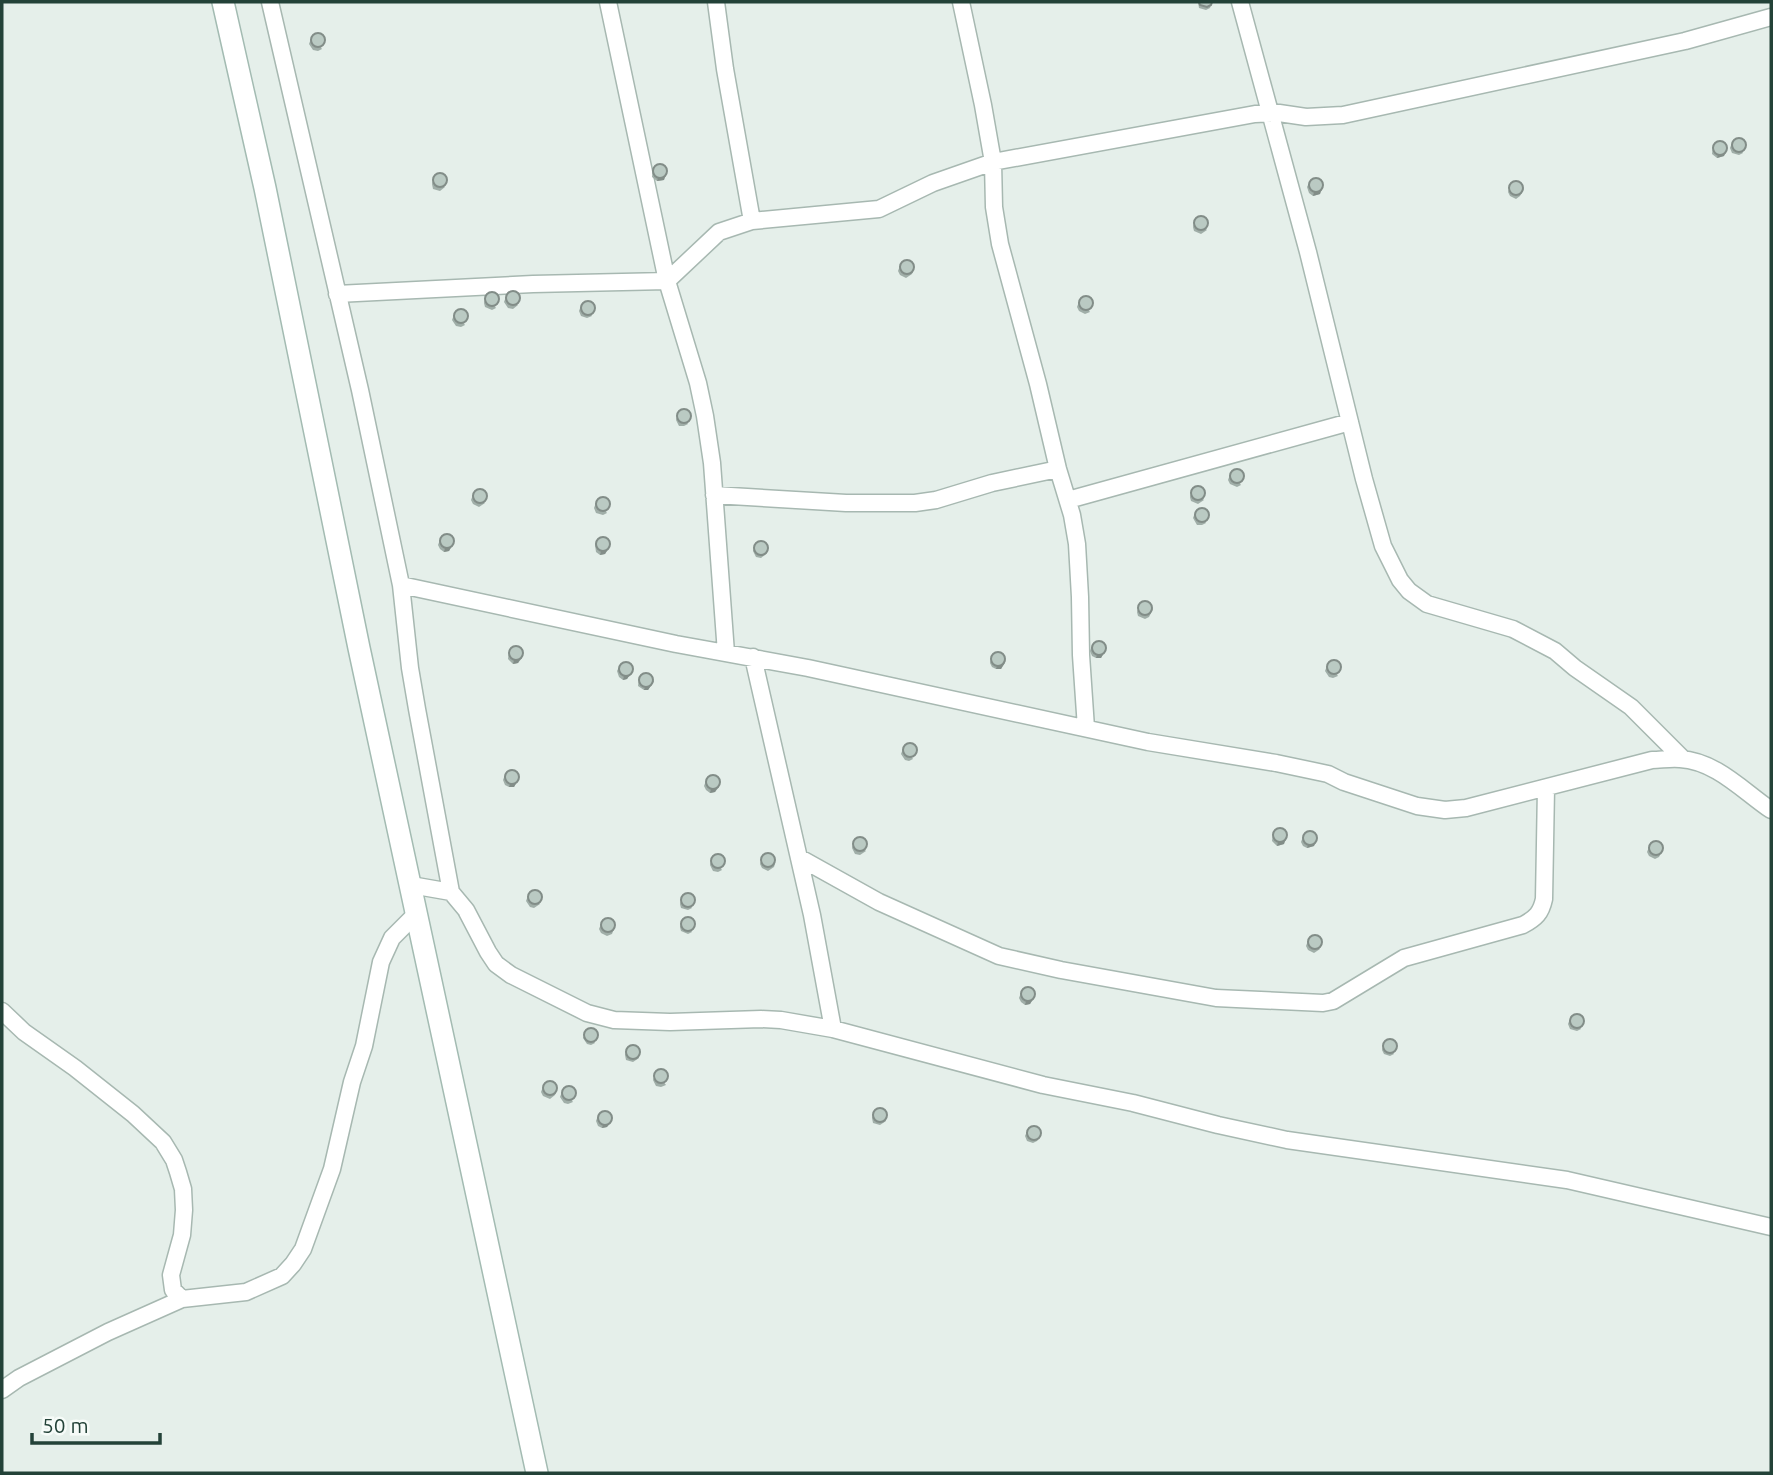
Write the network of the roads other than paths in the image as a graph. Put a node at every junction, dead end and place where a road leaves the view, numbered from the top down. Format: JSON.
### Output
{"nodes":[{"id":1,"x":223,"y":2,"type":"edge"},
{"id":2,"x":271,"y":2,"type":"edge"},
{"id":3,"x":608,"y":2,"type":"edge"},
{"id":4,"x":716,"y":2,"type":"edge"},
{"id":5,"x":961,"y":2,"type":"edge"},
{"id":6,"x":1240,"y":2,"type":"edge"},
{"id":7,"x":1771,"y":17,"type":"edge"},
{"id":8,"x":1271,"y":113,"type":"junction"},
{"id":9,"x":993,"y":162,"type":"junction"},
{"id":10,"x":751,"y":221,"type":"junction"},
{"id":11,"x":667,"y":281,"type":"junction"},
{"id":12,"x":337,"y":294,"type":"junction"},
{"id":13,"x":1350,"y":422,"type":"junction"},
{"id":14,"x":1058,"y":469,"type":"junction"},
{"id":15,"x":714,"y":495,"type":"junction"},
{"id":16,"x":1068,"y":500,"type":"junction"},
{"id":17,"x":401,"y":585,"type":"junction"},
{"id":18,"x":726,"y":653,"type":"junction"},
{"id":19,"x":753,"y":657,"type":"junction"},
{"id":20,"x":1086,"y":728,"type":"junction"},
{"id":21,"x":1683,"y":759,"type":"junction"},
{"id":22,"x":1546,"y":788,"type":"junction"},
{"id":23,"x":1771,"y":810,"type":"edge"},
{"id":24,"x":800,"y":858,"type":"junction"},
{"id":25,"x":411,"y":885,"type":"junction"},
{"id":26,"x":451,"y":892,"type":"junction"},
{"id":27,"x":417,"y":913,"type":"junction"},
{"id":28,"x":2,"y":1011,"type":"edge"},
{"id":29,"x":833,"y":1029,"type":"junction"},
{"id":30,"x":1771,"y":1227,"type":"edge"},
{"id":31,"x":182,"y":1299,"type":"junction"},
{"id":32,"x":2,"y":1390,"type":"edge"},
{"id":33,"x":537,"y":1473,"type":"edge"}],
"edges":[{"from":1,"to":25,"type":"street"},
{"from":2,"to":12,"type":"street"},
{"from":3,"to":11,"type":"street"},
{"from":4,"to":10,"type":"street"},
{"from":5,"to":9,"type":"street"},
{"from":6,"to":8,"type":"street"},
{"from":7,"to":8,"type":"street"},
{"from":8,"to":9,"type":"street"},
{"from":8,"to":13,"type":"street"},
{"from":9,"to":10,"type":"street"},
{"from":9,"to":14,"type":"street"},
{"from":10,"to":11,"type":"street"},
{"from":11,"to":12,"type":"street"},
{"from":11,"to":15,"type":"street"},
{"from":12,"to":17,"type":"street"},
{"from":13,"to":16,"type":"street"},
{"from":13,"to":21,"type":"street"},
{"from":14,"to":15,"type":"street"},
{"from":14,"to":16,"type":"street"},
{"from":15,"to":18,"type":"street"},
{"from":16,"to":20,"type":"street"},
{"from":17,"to":18,"type":"street"},
{"from":17,"to":26,"type":"street"},
{"from":18,"to":19,"type":"street"},
{"from":19,"to":20,"type":"street"},
{"from":19,"to":24,"type":"street"},
{"from":20,"to":22,"type":"street"},
{"from":21,"to":22,"type":"street"},
{"from":21,"to":23,"type":"street"},
{"from":22,"to":24,"type":"street"},
{"from":24,"to":29,"type":"street"},
{"from":25,"to":26,"type":"street"},
{"from":25,"to":27,"type":"street"},
{"from":26,"to":29,"type":"street"},
{"from":27,"to":31,"type":"street"},
{"from":27,"to":33,"type":"street"},
{"from":28,"to":31,"type":"street"},
{"from":29,"to":30,"type":"street"},
{"from":31,"to":32,"type":"street"}]}
